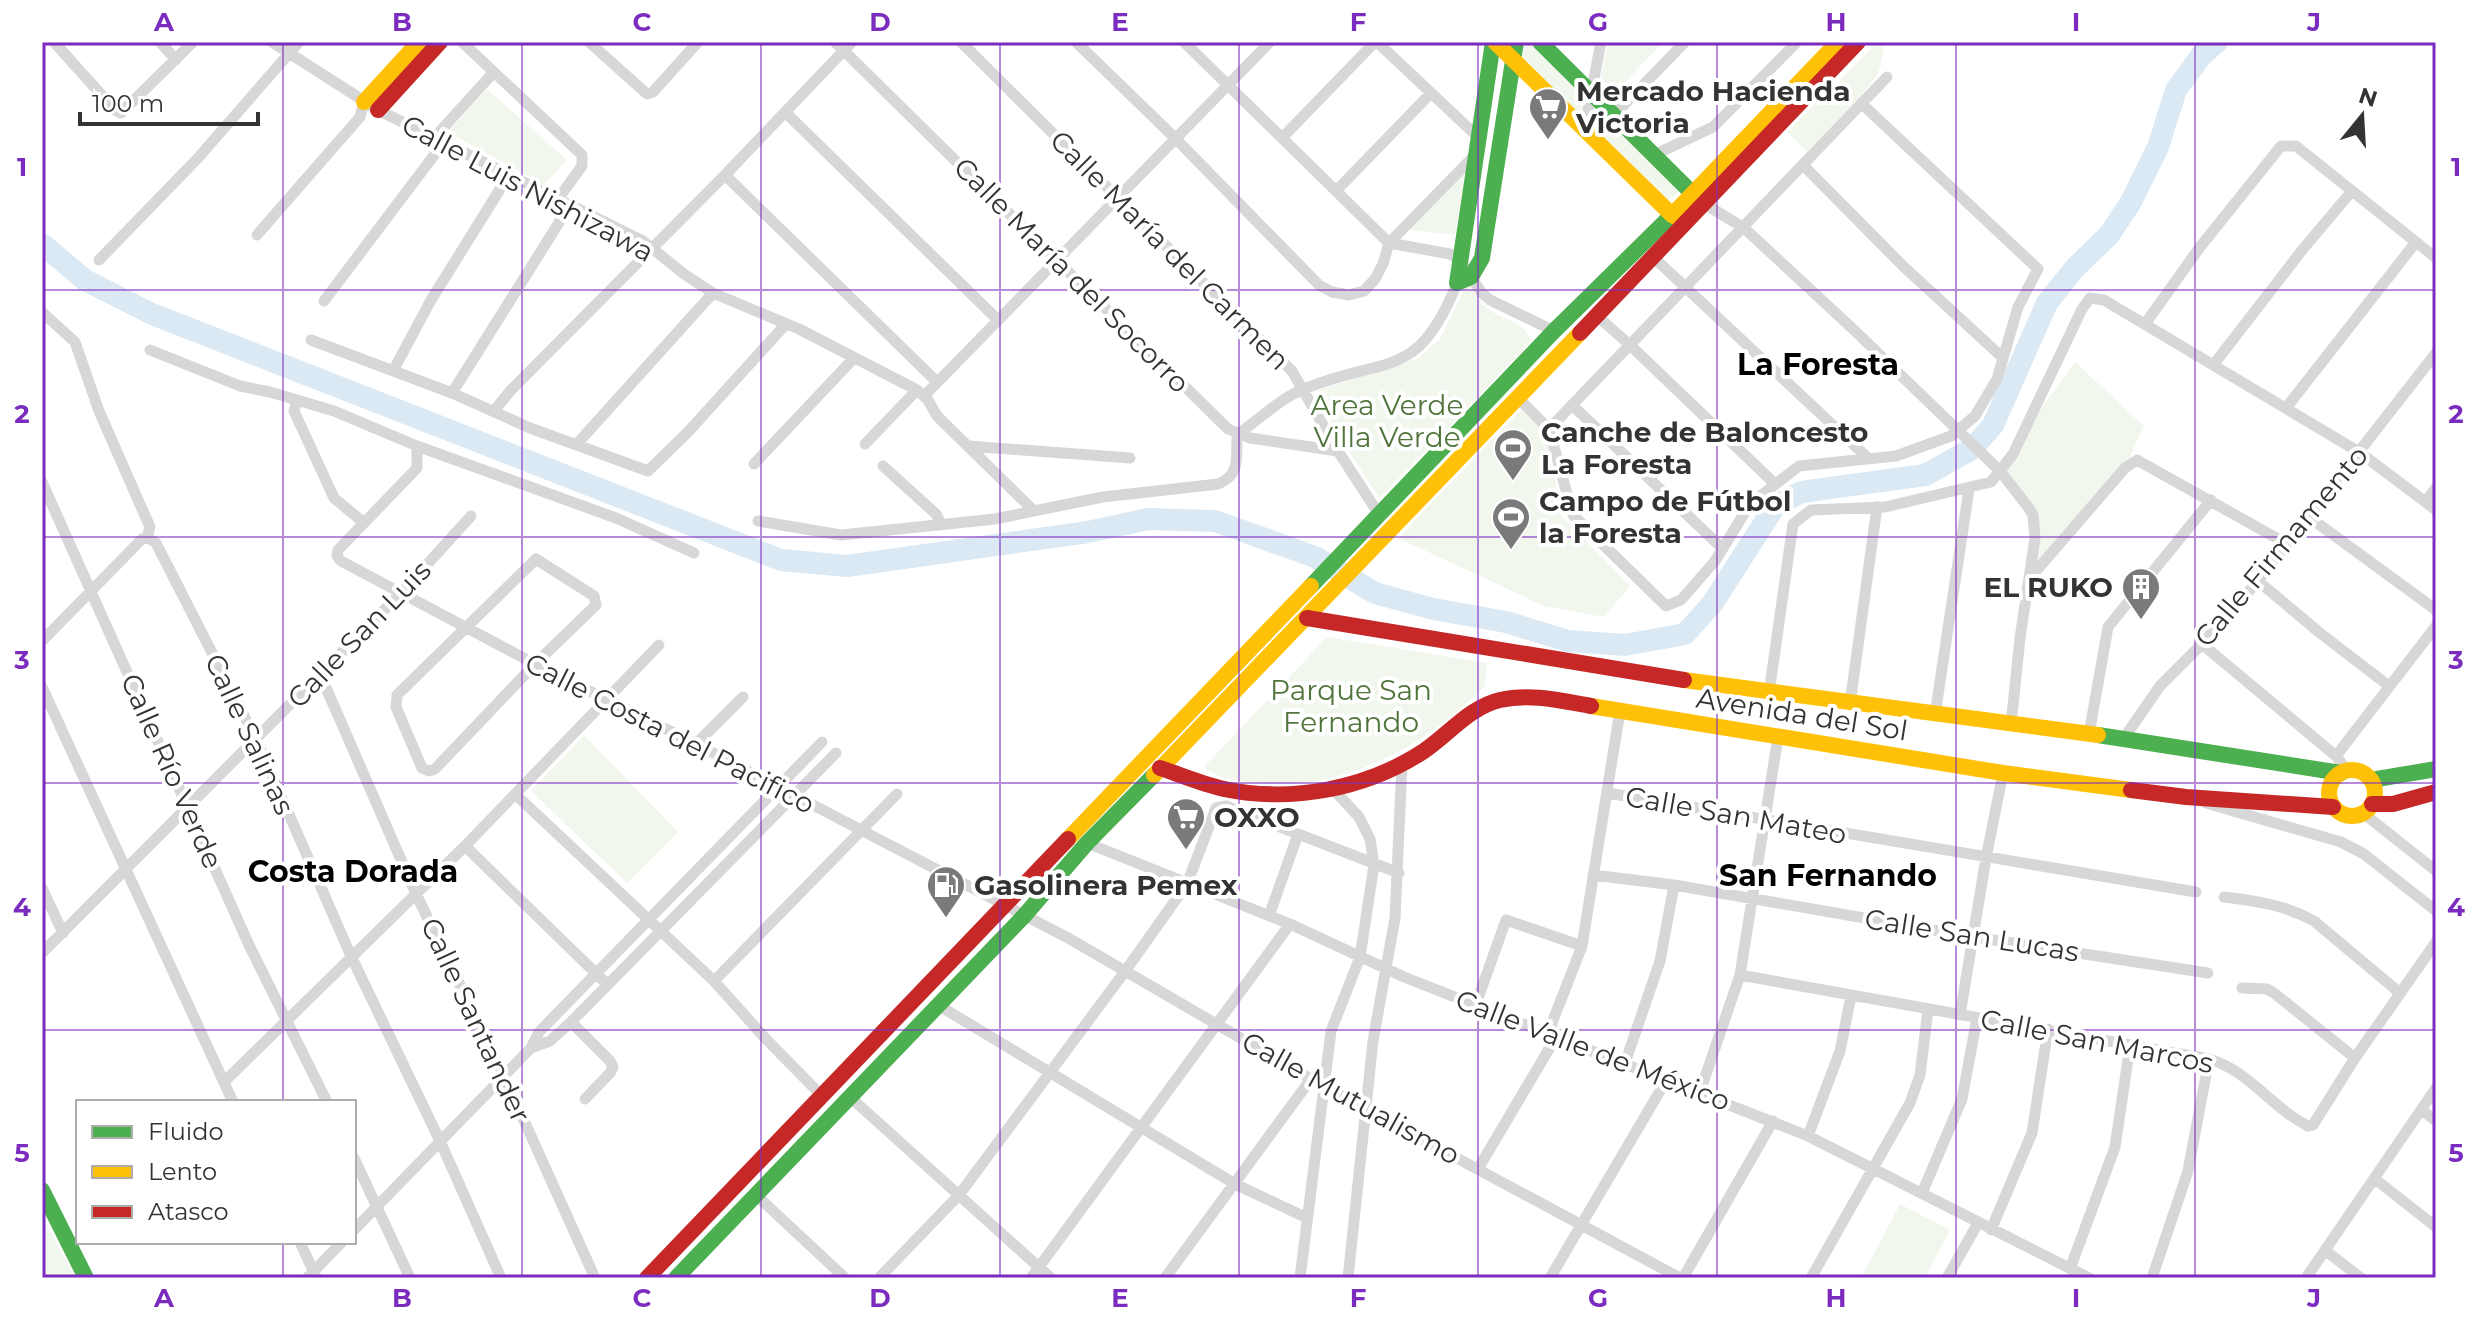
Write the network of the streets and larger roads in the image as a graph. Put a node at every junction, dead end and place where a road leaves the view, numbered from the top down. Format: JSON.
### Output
{"nodes":[{"id":1,"x":54,"y":42,"type":"edge"},
{"id":2,"x":160,"y":42,"type":"edge"},
{"id":3,"x":193,"y":42,"type":"edge"},
{"id":4,"x":272,"y":42,"type":"edge"},
{"id":5,"x":299,"y":42,"type":"edge"},
{"id":6,"x":419,"y":42,"type":"edge"},
{"id":7,"x":440,"y":42,"type":"edge"},
{"id":8,"x":462,"y":42,"type":"edge"},
{"id":9,"x":589,"y":42,"type":"edge"},
{"id":10,"x":698,"y":42,"type":"edge"},
{"id":11,"x":961,"y":42,"type":"edge"},
{"id":12,"x":1076,"y":42,"type":"edge"},
{"id":13,"x":1184,"y":42,"type":"edge"},
{"id":14,"x":1270,"y":42,"type":"edge"},
{"id":15,"x":1376,"y":42,"type":"edge"},
{"id":16,"x":1494,"y":42,"type":"edge"},
{"id":17,"x":1516,"y":42,"type":"edge"},
{"id":18,"x":1540,"y":42,"type":"edge"},
{"id":19,"x":1601,"y":42,"type":"edge"},
{"id":20,"x":1685,"y":42,"type":"edge"},
{"id":21,"x":1797,"y":42,"type":"edge"},
{"id":22,"x":1838,"y":42,"type":"edge"},
{"id":23,"x":1858,"y":42,"type":"edge"},
{"id":24,"x":844,"y":45,"type":"edge"},
{"id":25,"x":289,"y":53,"type":"junction"},
{"id":26,"x":176,"y":60,"type":"junction"},
{"id":27,"x":1514,"y":61,"type":"junction"},
{"id":28,"x":493,"y":73,"type":"junction"},
{"id":29,"x":1887,"y":77,"type":"dead end"},
{"id":30,"x":1227,"y":85,"type":"junction"},
{"id":31,"x":1591,"y":90,"type":"junction"},
{"id":32,"x":1431,"y":93,"type":"junction"},
{"id":33,"x":1862,"y":104,"type":"junction"},
{"id":34,"x":367,"y":110,"type":"junction"},
{"id":35,"x":785,"y":112,"type":"junction"},
{"id":36,"x":1615,"y":116,"type":"junction"},
{"id":37,"x":1589,"y":136,"type":"junction"},
{"id":38,"x":434,"y":138,"type":"junction"},
{"id":39,"x":1175,"y":138,"type":"junction"},
{"id":40,"x":1282,"y":138,"type":"junction"},
{"id":41,"x":1478,"y":146,"type":"junction"},
{"id":42,"x":1654,"y":155,"type":"junction"},
{"id":43,"x":1803,"y":165,"type":"junction"},
{"id":44,"x":505,"y":174,"type":"junction"},
{"id":45,"x":725,"y":175,"type":"junction"},
{"id":46,"x":1336,"y":191,"type":"junction"},
{"id":47,"x":2352,"y":191,"type":"junction"},
{"id":48,"x":1119,"y":197,"type":"junction"},
{"id":49,"x":1698,"y":198,"type":"junction"},
{"id":50,"x":558,"y":199,"type":"junction"},
{"id":51,"x":570,"y":205,"type":"junction"},
{"id":52,"x":1679,"y":218,"type":"junction"},
{"id":53,"x":1744,"y":228,"type":"junction"},
{"id":54,"x":257,"y":235,"type":"dead end"},
{"id":55,"x":2416,"y":242,"type":"junction"},
{"id":56,"x":1389,"y":243,"type":"junction"},
{"id":57,"x":652,"y":250,"type":"junction"},
{"id":58,"x":1652,"y":256,"type":"junction"},
{"id":59,"x":2436,"y":258,"type":"edge"},
{"id":60,"x":99,"y":260,"type":"dead end"},
{"id":61,"x":1460,"y":260,"type":"junction"},
{"id":62,"x":1057,"y":261,"type":"junction"},
{"id":63,"x":1464,"y":280,"type":"junction"},
{"id":64,"x":1686,"y":286,"type":"junction"},
{"id":65,"x":713,"y":293,"type":"junction"},
{"id":66,"x":324,"y":301,"type":"dead end"},
{"id":67,"x":42,"y":312,"type":"edge"},
{"id":68,"x":1596,"y":315,"type":"junction"},
{"id":69,"x":998,"y":320,"type":"junction"},
{"id":70,"x":2145,"y":324,"type":"junction"},
{"id":71,"x":785,"y":325,"type":"junction"},
{"id":72,"x":1554,"y":331,"type":"junction"},
{"id":73,"x":311,"y":340,"type":"dead end"},
{"id":74,"x":1631,"y":346,"type":"junction"},
{"id":75,"x":150,"y":350,"type":"dead end"},
{"id":76,"x":2436,"y":353,"type":"edge"},
{"id":77,"x":854,"y":358,"type":"junction"},
{"id":78,"x":2003,"y":358,"type":"junction"},
{"id":79,"x":2214,"y":364,"type":"junction"},
{"id":80,"x":393,"y":371,"type":"junction"},
{"id":81,"x":937,"y":382,"type":"junction"},
{"id":82,"x":1302,"y":389,"type":"junction"},
{"id":83,"x":452,"y":393,"type":"junction"},
{"id":84,"x":920,"y":393,"type":"junction"},
{"id":85,"x":1517,"y":397,"type":"junction"},
{"id":86,"x":297,"y":400,"type":"junction"},
{"id":87,"x":1573,"y":406,"type":"junction"},
{"id":88,"x":2286,"y":408,"type":"junction"},
{"id":89,"x":494,"y":411,"type":"junction"},
{"id":90,"x":1549,"y":429,"type":"junction"},
{"id":91,"x":1962,"y":434,"type":"junction"},
{"id":92,"x":1237,"y":435,"type":"junction"},
{"id":93,"x":865,"y":444,"type":"dead end"},
{"id":94,"x":576,"y":445,"type":"junction"},
{"id":95,"x":417,"y":446,"type":"junction"},
{"id":96,"x":969,"y":446,"type":"junction"},
{"id":97,"x":1338,"y":451,"type":"junction"},
{"id":98,"x":2359,"y":452,"type":"junction"},
{"id":99,"x":1130,"y":458,"type":"dead end"},
{"id":100,"x":1869,"y":459,"type":"junction"},
{"id":101,"x":754,"y":464,"type":"dead end"},
{"id":102,"x":883,"y":466,"type":"dead end"},
{"id":103,"x":1996,"y":468,"type":"junction"},
{"id":104,"x":42,"y":482,"type":"edge"},
{"id":105,"x":1775,"y":484,"type":"junction"},
{"id":106,"x":2436,"y":488,"type":"edge"},
{"id":107,"x":1969,"y":489,"type":"junction"},
{"id":108,"x":2211,"y":500,"type":"junction"},
{"id":109,"x":2425,"y":502,"type":"junction"},
{"id":110,"x":1877,"y":507,"type":"junction"},
{"id":111,"x":1033,"y":510,"type":"junction"},
{"id":112,"x":2436,"y":510,"type":"edge"},
{"id":113,"x":471,"y":516,"type":"dead end"},
{"id":114,"x":1380,"y":516,"type":"junction"},
{"id":115,"x":2309,"y":517,"type":"junction"},
{"id":116,"x":758,"y":521,"type":"dead end"},
{"id":117,"x":363,"y":522,"type":"junction"},
{"id":118,"x":941,"y":524,"type":"junction"},
{"id":119,"x":147,"y":537,"type":"junction"},
{"id":120,"x":2287,"y":544,"type":"junction"},
{"id":121,"x":1722,"y":548,"type":"junction"},
{"id":122,"x":694,"y":553,"type":"dead end"},
{"id":123,"x":2029,"y":579,"type":"junction"},
{"id":124,"x":2258,"y":581,"type":"junction"},
{"id":125,"x":91,"y":591,"type":"junction"},
{"id":126,"x":402,"y":592,"type":"junction"},
{"id":127,"x":2436,"y":610,"type":"edge"},
{"id":128,"x":1286,"y":611,"type":"junction"},
{"id":129,"x":1307,"y":618,"type":"junction"},
{"id":130,"x":2436,"y":626,"type":"edge"},
{"id":131,"x":467,"y":628,"type":"junction"},
{"id":132,"x":42,"y":641,"type":"edge"},
{"id":133,"x":2202,"y":644,"type":"junction"},
{"id":134,"x":659,"y":645,"type":"dead end"},
{"id":135,"x":535,"y":664,"type":"junction"},
{"id":136,"x":320,"y":674,"type":"junction"},
{"id":137,"x":2389,"y":686,"type":"junction"},
{"id":138,"x":42,"y":687,"type":"edge"},
{"id":139,"x":1769,"y":693,"type":"junction"},
{"id":140,"x":743,"y":697,"type":"dead end"},
{"id":141,"x":605,"y":699,"type":"junction"},
{"id":142,"x":1850,"y":704,"type":"junction"},
{"id":143,"x":1620,"y":711,"type":"junction"},
{"id":144,"x":1935,"y":715,"type":"junction"},
{"id":145,"x":2011,"y":725,"type":"junction"},
{"id":146,"x":2089,"y":734,"type":"junction"},
{"id":147,"x":1778,"y":737,"type":"junction"},
{"id":148,"x":2124,"y":738,"type":"junction"},
{"id":149,"x":256,"y":739,"type":"junction"},
{"id":150,"x":822,"y":742,"type":"dead end"},
{"id":151,"x":696,"y":744,"type":"junction"},
{"id":152,"x":836,"y":753,"type":"dead end"},
{"id":153,"x":1402,"y":764,"type":"junction"},
{"id":154,"x":2341,"y":766,"type":"junction"},
{"id":155,"x":1160,"y":768,"type":"junction"},
{"id":156,"x":2436,"y":769,"type":"edge"},
{"id":157,"x":2003,"y":773,"type":"junction"},
{"id":158,"x":2371,"y":780,"type":"junction"},
{"id":159,"x":778,"y":787,"type":"junction"},
{"id":160,"x":1333,"y":789,"type":"junction"},
{"id":161,"x":2436,"y":792,"type":"edge"},
{"id":162,"x":1608,"y":793,"type":"junction"},
{"id":163,"x":515,"y":794,"type":"junction"},
{"id":164,"x":897,"y":794,"type":"dead end"},
{"id":165,"x":795,"y":796,"type":"junction"},
{"id":166,"x":2186,"y":797,"type":"junction"},
{"id":167,"x":189,"y":806,"type":"junction"},
{"id":168,"x":2333,"y":807,"type":"junction"},
{"id":169,"x":2368,"y":809,"type":"junction"},
{"id":170,"x":1765,"y":820,"type":"junction"},
{"id":171,"x":860,"y":831,"type":"junction"},
{"id":172,"x":1298,"y":834,"type":"junction"},
{"id":173,"x":1087,"y":843,"type":"junction"},
{"id":174,"x":465,"y":846,"type":"junction"},
{"id":175,"x":1986,"y":858,"type":"junction"},
{"id":176,"x":1374,"y":865,"type":"junction"},
{"id":177,"x":127,"y":868,"type":"junction"},
{"id":178,"x":2436,"y":871,"type":"edge"},
{"id":179,"x":1399,"y":873,"type":"junction"},
{"id":180,"x":1593,"y":875,"type":"junction"},
{"id":181,"x":1187,"y":884,"type":"junction"},
{"id":182,"x":1674,"y":885,"type":"junction"},
{"id":183,"x":42,"y":888,"type":"edge"},
{"id":184,"x":2196,"y":892,"type":"dead end"},
{"id":185,"x":416,"y":894,"type":"junction"},
{"id":186,"x":2224,"y":897,"type":"dead end"},
{"id":187,"x":1751,"y":898,"type":"junction"},
{"id":188,"x":1006,"y":905,"type":"junction"},
{"id":189,"x":2436,"y":911,"type":"edge"},
{"id":190,"x":1024,"y":916,"type":"junction"},
{"id":191,"x":1269,"y":916,"type":"junction"},
{"id":192,"x":651,"y":919,"type":"junction"},
{"id":193,"x":1290,"y":924,"type":"junction"},
{"id":194,"x":663,"y":931,"type":"junction"},
{"id":195,"x":63,"y":933,"type":"junction"},
{"id":196,"x":1974,"y":937,"type":"junction"},
{"id":197,"x":2436,"y":942,"type":"edge"},
{"id":198,"x":1582,"y":946,"type":"junction"},
{"id":199,"x":42,"y":953,"type":"edge"},
{"id":200,"x":351,"y":956,"type":"junction"},
{"id":201,"x":1360,"y":957,"type":"junction"},
{"id":202,"x":1387,"y":969,"type":"junction"},
{"id":203,"x":1126,"y":970,"type":"junction"},
{"id":204,"x":596,"y":973,"type":"junction"},
{"id":205,"x":2208,"y":973,"type":"dead end"},
{"id":206,"x":1740,"y":975,"type":"junction"},
{"id":207,"x":714,"y":981,"type":"junction"},
{"id":208,"x":608,"y":985,"type":"junction"},
{"id":209,"x":2242,"y":988,"type":"dead end"},
{"id":210,"x":2400,"y":993,"type":"junction"},
{"id":211,"x":1851,"y":996,"type":"junction"},
{"id":212,"x":1476,"y":1004,"type":"junction"},
{"id":213,"x":938,"y":1005,"type":"junction"},
{"id":214,"x":1928,"y":1010,"type":"junction"},
{"id":215,"x":1960,"y":1015,"type":"junction"},
{"id":216,"x":1977,"y":1018,"type":"junction"},
{"id":217,"x":287,"y":1021,"type":"junction"},
{"id":218,"x":571,"y":1022,"type":"junction"},
{"id":219,"x":1217,"y":1022,"type":"junction"},
{"id":220,"x":2048,"y":1029,"type":"junction"},
{"id":221,"x":1552,"y":1035,"type":"junction"},
{"id":222,"x":2130,"y":1046,"type":"junction"},
{"id":223,"x":531,"y":1048,"type":"junction"},
{"id":224,"x":2355,"y":1058,"type":"junction"},
{"id":225,"x":2209,"y":1059,"type":"junction"},
{"id":226,"x":1625,"y":1063,"type":"junction"},
{"id":227,"x":1051,"y":1074,"type":"junction"},
{"id":228,"x":504,"y":1076,"type":"junction"},
{"id":229,"x":1311,"y":1079,"type":"junction"},
{"id":230,"x":1667,"y":1079,"type":"junction"},
{"id":231,"x":224,"y":1082,"type":"junction"},
{"id":232,"x":1323,"y":1086,"type":"junction"},
{"id":233,"x":2436,"y":1088,"type":"edge"},
{"id":234,"x":1700,"y":1092,"type":"junction"},
{"id":235,"x":822,"y":1096,"type":"junction"},
{"id":236,"x":850,"y":1097,"type":"junction"},
{"id":237,"x":585,"y":1099,"type":"dead end"},
{"id":238,"x":232,"y":1100,"type":"edge"},
{"id":239,"x":326,"y":1100,"type":"edge"},
{"id":240,"x":1365,"y":1108,"type":"junction"},
{"id":241,"x":2422,"y":1110,"type":"junction"},
{"id":242,"x":1773,"y":1121,"type":"junction"},
{"id":243,"x":2436,"y":1121,"type":"edge"},
{"id":244,"x":1142,"y":1127,"type":"junction"},
{"id":245,"x":1808,"y":1136,"type":"junction"},
{"id":246,"x":440,"y":1141,"type":"junction"},
{"id":247,"x":356,"y":1162,"type":"edge"},
{"id":248,"x":1478,"y":1169,"type":"junction"},
{"id":249,"x":1873,"y":1169,"type":"junction"},
{"id":250,"x":2375,"y":1179,"type":"junction"},
{"id":251,"x":1235,"y":1184,"type":"junction"},
{"id":252,"x":42,"y":1190,"type":"edge"},
{"id":253,"x":1922,"y":1193,"type":"junction"},
{"id":254,"x":756,"y":1195,"type":"junction"},
{"id":255,"x":959,"y":1195,"type":"junction"},
{"id":256,"x":377,"y":1206,"type":"junction"},
{"id":257,"x":1307,"y":1218,"type":"junction"},
{"id":258,"x":1978,"y":1223,"type":"junction"},
{"id":259,"x":1582,"y":1225,"type":"junction"},
{"id":260,"x":2436,"y":1227,"type":"edge"},
{"id":261,"x":356,"y":1228,"type":"edge"},
{"id":262,"x":1991,"y":1230,"type":"junction"},
{"id":263,"x":301,"y":1244,"type":"edge"},
{"id":264,"x":340,"y":1244,"type":"edge"},
{"id":265,"x":2326,"y":1251,"type":"junction"},
{"id":266,"x":1040,"y":1268,"type":"junction"},
{"id":267,"x":2070,"y":1269,"type":"junction"},
{"id":268,"x":312,"y":1276,"type":"edge"},
{"id":269,"x":86,"y":1278,"type":"edge"},
{"id":270,"x":410,"y":1278,"type":"edge"},
{"id":271,"x":501,"y":1278,"type":"edge"},
{"id":272,"x":595,"y":1278,"type":"edge"},
{"id":273,"x":647,"y":1278,"type":"edge"},
{"id":274,"x":676,"y":1278,"type":"edge"},
{"id":275,"x":845,"y":1278,"type":"edge"},
{"id":276,"x":879,"y":1278,"type":"edge"},
{"id":277,"x":1031,"y":1278,"type":"edge"},
{"id":278,"x":1051,"y":1278,"type":"edge"},
{"id":279,"x":1166,"y":1278,"type":"edge"},
{"id":280,"x":1300,"y":1278,"type":"edge"},
{"id":281,"x":1348,"y":1278,"type":"edge"},
{"id":282,"x":1550,"y":1278,"type":"edge"},
{"id":283,"x":1682,"y":1278,"type":"edge"},
{"id":284,"x":1811,"y":1278,"type":"edge"},
{"id":285,"x":1947,"y":1278,"type":"edge"},
{"id":286,"x":2089,"y":1278,"type":"edge"},
{"id":287,"x":2152,"y":1278,"type":"edge"},
{"id":288,"x":2306,"y":1278,"type":"edge"},
{"id":289,"x":2361,"y":1278,"type":"edge"}],
"edges":[{"from":1,"to":26,"type":"street"},
{"from":2,"to":26,"type":"street"},
{"from":3,"to":26,"type":"street"},
{"from":4,"to":25,"type":"street","name":"Calle Luis Nishizawa"},
{"from":5,"to":25,"type":"street"},
{"from":6,"to":34,"type":"street"},
{"from":7,"to":34,"type":"street"},
{"from":8,"to":28,"type":"street"},
{"from":9,"to":10,"type":"street"},
{"from":11,"to":48,"type":"street","name":"Calle María del Carmen"},
{"from":12,"to":39,"type":"street"},
{"from":13,"to":30,"type":"street"},
{"from":14,"to":30,"type":"street"},
{"from":15,"to":32,"type":"street"},
{"from":15,"to":40,"type":"street"},
{"from":16,"to":27,"type":"street"},
{"from":16,"to":41,"type":"street"},
{"from":17,"to":27,"type":"street"},
{"from":18,"to":31,"type":"street"},
{"from":19,"to":31,"type":"street"},
{"from":20,"to":36,"type":"street"},
{"from":21,"to":42,"type":"street"},
{"from":22,"to":49,"type":"street"},
{"from":23,"to":49,"type":"street"},
{"from":24,"to":35,"type":"street"},
{"from":24,"to":62,"type":"street","name":"Calle María del Socorro"},
{"from":25,"to":34,"type":"street","name":"Calle Luis Nishizawa"},
{"from":25,"to":60,"type":"street"},
{"from":27,"to":37,"type":"street"},
{"from":27,"to":63,"type":"street"},
{"from":28,"to":38,"type":"street"},
{"from":28,"to":50,"type":"street"},
{"from":29,"to":33,"type":"street"},
{"from":30,"to":39,"type":"street"},
{"from":30,"to":40,"type":"street"},
{"from":31,"to":36,"type":"street"},
{"from":31,"to":37,"type":"street"},
{"from":32,"to":41,"type":"street"},
{"from":32,"to":46,"type":"street"},
{"from":33,"to":43,"type":"street"},
{"from":33,"to":78,"type":"street"},
{"from":34,"to":38,"type":"street","name":"Calle Luis Nishizawa"},
{"from":34,"to":54,"type":"street"},
{"from":35,"to":45,"type":"street"},
{"from":35,"to":69,"type":"street"},
{"from":36,"to":37,"type":"street"},
{"from":36,"to":42,"type":"street"},
{"from":37,"to":52,"type":"street"},
{"from":38,"to":44,"type":"street","name":"Calle Luis Nishizawa"},
{"from":38,"to":66,"type":"street"},
{"from":39,"to":48,"type":"street"},
{"from":39,"to":56,"type":"street"},
{"from":40,"to":46,"type":"street"},
{"from":41,"to":56,"type":"street"},
{"from":41,"to":61,"type":"street"},
{"from":42,"to":49,"type":"street"},
{"from":43,"to":53,"type":"street"},
{"from":43,"to":78,"type":"street"},
{"from":44,"to":50,"type":"street","name":"Calle Luis Nishizawa"},
{"from":44,"to":80,"type":"street"},
{"from":45,"to":57,"type":"street"},
{"from":45,"to":81,"type":"street"},
{"from":46,"to":56,"type":"street"},
{"from":47,"to":55,"type":"street"},
{"from":47,"to":70,"type":"street"},
{"from":47,"to":79,"type":"street"},
{"from":48,"to":62,"type":"street"},
{"from":48,"to":82,"type":"street","name":"Calle María del Carmen"},
{"from":49,"to":52,"type":"street"},
{"from":49,"to":53,"type":"street"},
{"from":50,"to":51,"type":"street","name":"Calle Luis Nishizawa"},
{"from":51,"to":57,"type":"street","name":"Calle Luis Nishizawa"},
{"from":51,"to":83,"type":"street"},
{"from":52,"to":58,"type":"street"},
{"from":52,"to":72,"type":"street"},
{"from":53,"to":64,"type":"street"},
{"from":53,"to":91,"type":"street"},
{"from":55,"to":59,"type":"street"},
{"from":55,"to":88,"type":"street"},
{"from":56,"to":61,"type":"street"},
{"from":57,"to":65,"type":"street","name":"Calle Luis Nishizawa"},
{"from":57,"to":89,"type":"street"},
{"from":58,"to":64,"type":"street"},
{"from":58,"to":68,"type":"street"},
{"from":61,"to":63,"type":"street"},
{"from":62,"to":69,"type":"street"},
{"from":62,"to":92,"type":"street","name":"Calle María del Socorro"},
{"from":63,"to":72,"type":"street"},
{"from":63,"to":82,"type":"street"},
{"from":64,"to":74,"type":"street"},
{"from":64,"to":100,"type":"street"},
{"from":65,"to":71,"type":"street","name":"Calle Luis Nishizawa"},
{"from":65,"to":94,"type":"street"},
{"from":67,"to":119,"type":"street","name":"Calle Salinas"},
{"from":68,"to":74,"type":"street"},
{"from":68,"to":85,"type":"street"},
{"from":69,"to":81,"type":"street"},
{"from":70,"to":79,"type":"street"},
{"from":70,"to":103,"type":"street"},
{"from":71,"to":77,"type":"street","name":"Calle Luis Nishizawa"},
{"from":71,"to":94,"type":"street"},
{"from":72,"to":114,"type":"street"},
{"from":73,"to":80,"type":"street"},
{"from":74,"to":87,"type":"street"},
{"from":74,"to":105,"type":"street"},
{"from":75,"to":86,"type":"street"},
{"from":76,"to":98,"type":"street","name":"Calle Firmamento"},
{"from":77,"to":84,"type":"street","name":"Calle Luis Nishizawa"},
{"from":77,"to":101,"type":"street"},
{"from":78,"to":91,"type":"street"},
{"from":79,"to":88,"type":"street"},
{"from":80,"to":83,"type":"street"},
{"from":81,"to":84,"type":"street"},
{"from":82,"to":92,"type":"street"},
{"from":82,"to":97,"type":"street","name":"Calle María del Carmen"},
{"from":83,"to":89,"type":"street"},
{"from":84,"to":93,"type":"street"},
{"from":84,"to":96,"type":"street"},
{"from":85,"to":90,"type":"street"},
{"from":85,"to":129,"type":"street"},
{"from":86,"to":95,"type":"street"},
{"from":86,"to":117,"type":"street"},
{"from":87,"to":90,"type":"street"},
{"from":87,"to":121,"type":"street"},
{"from":88,"to":98,"type":"street"},
{"from":89,"to":94,"type":"street"},
{"from":90,"to":121,"type":"street"},
{"from":91,"to":100,"type":"street"},
{"from":91,"to":103,"type":"street"},
{"from":92,"to":97,"type":"street"},
{"from":92,"to":111,"type":"street"},
{"from":95,"to":117,"type":"street"},
{"from":95,"to":122,"type":"street"},
{"from":96,"to":99,"type":"street"},
{"from":96,"to":111,"type":"street"},
{"from":97,"to":114,"type":"street","name":"Calle María del Carmen"},
{"from":98,"to":109,"type":"street"},
{"from":98,"to":115,"type":"street","name":"Calle Firmamento"},
{"from":100,"to":105,"type":"street"},
{"from":102,"to":118,"type":"street"},
{"from":103,"to":107,"type":"street"},
{"from":103,"to":123,"type":"street"},
{"from":104,"to":125,"type":"street","name":"Calle Río Verde"},
{"from":105,"to":121,"type":"street"},
{"from":106,"to":109,"type":"street"},
{"from":107,"to":110,"type":"street"},
{"from":107,"to":144,"type":"street"},
{"from":108,"to":120,"type":"street"},
{"from":108,"to":123,"type":"street"},
{"from":108,"to":146,"type":"street"},
{"from":109,"to":112,"type":"street"},
{"from":110,"to":139,"type":"street"},
{"from":110,"to":142,"type":"street"},
{"from":111,"to":118,"type":"street"},
{"from":113,"to":126,"type":"street","name":"Calle San Luis"},
{"from":114,"to":128,"type":"street"},
{"from":115,"to":120,"type":"street","name":"Calle Firmamento"},
{"from":115,"to":127,"type":"street"},
{"from":116,"to":118,"type":"street"},
{"from":117,"to":126,"type":"street","name":"Calle Costa del Pacifico"},
{"from":119,"to":125,"type":"street"},
{"from":119,"to":149,"type":"street","name":"Calle Salinas"},
{"from":120,"to":124,"type":"street","name":"Calle Firmamento"},
{"from":123,"to":145,"type":"street"},
{"from":124,"to":133,"type":"street","name":"Calle Firmamento"},
{"from":124,"to":137,"type":"street"},
{"from":125,"to":132,"type":"street"},
{"from":125,"to":167,"type":"street","name":"Calle Río Verde"},
{"from":126,"to":131,"type":"street","name":"Calle Costa del Pacifico"},
{"from":126,"to":136,"type":"street","name":"Calle San Luis"},
{"from":128,"to":129,"type":"street"},
{"from":128,"to":188,"type":"street"},
{"from":129,"to":139,"type":"street","name":"Avenida del Sol"},
{"from":129,"to":155,"type":"street"},
{"from":130,"to":137,"type":"street"},
{"from":131,"to":135,"type":"street","name":"Calle Costa del Pacifico"},
{"from":131,"to":135,"type":"street"},
{"from":131,"to":135,"type":"street"},
{"from":133,"to":148,"type":"street","name":"Calle Firmamento"},
{"from":133,"to":154,"type":"street"},
{"from":134,"to":141,"type":"street"},
{"from":135,"to":141,"type":"street","name":"Calle Costa del Pacifico"},
{"from":136,"to":149,"type":"street","name":"Calle San Luis"},
{"from":136,"to":185,"type":"street","name":"Calle Santander"},
{"from":137,"to":154,"type":"street"},
{"from":138,"to":177,"type":"street"},
{"from":139,"to":142,"type":"street","name":"Avenida del Sol"},
{"from":140,"to":151,"type":"street"},
{"from":141,"to":151,"type":"street","name":"Calle Costa del Pacifico"},
{"from":141,"to":163,"type":"street"},
{"from":142,"to":144,"type":"street","name":"Avenida del Sol"},
{"from":143,"to":147,"type":"street","name":"Avenida del Sol"},
{"from":143,"to":153,"type":"street","name":"Avenida del Sol"},
{"from":143,"to":162,"type":"street"},
{"from":144,"to":145,"type":"street","name":"Avenida del Sol"},
{"from":145,"to":146,"type":"street","name":"Avenida del Sol"},
{"from":146,"to":148,"type":"street","name":"Avenida del Sol"},
{"from":147,"to":157,"type":"street","name":"Avenida del Sol"},
{"from":147,"to":170,"type":"street"},
{"from":148,"to":154,"type":"street","name":"Avenida del Sol"},
{"from":149,"to":167,"type":"street","name":"Calle San Luis"},
{"from":149,"to":200,"type":"street","name":"Calle Salinas"},
{"from":150,"to":159,"type":"street"},
{"from":151,"to":159,"type":"street","name":"Calle Costa del Pacifico"},
{"from":152,"to":165,"type":"street"},
{"from":153,"to":160,"type":"street","name":"Avenida del Sol"},
{"from":153,"to":179,"type":"street"},
{"from":154,"to":158,"type":"street"},
{"from":154,"to":168,"type":"street"},
{"from":155,"to":160,"type":"street","name":"Avenida del Sol"},
{"from":155,"to":173,"type":"street"},
{"from":156,"to":158,"type":"street"},
{"from":157,"to":166,"type":"street","name":"Avenida del Sol"},
{"from":157,"to":175,"type":"street"},
{"from":158,"to":169,"type":"street"},
{"from":159,"to":165,"type":"street","name":"Calle Costa del Pacifico"},
{"from":159,"to":192,"type":"street"},
{"from":160,"to":176,"type":"street"},
{"from":161,"to":169,"type":"street"},
{"from":162,"to":170,"type":"street","name":"Calle San Mateo"},
{"from":162,"to":180,"type":"street"},
{"from":163,"to":174,"type":"street"},
{"from":163,"to":192,"type":"street"},
{"from":164,"to":171,"type":"street"},
{"from":165,"to":171,"type":"street","name":"Calle Costa del Pacifico"},
{"from":165,"to":194,"type":"street"},
{"from":166,"to":168,"type":"street"},
{"from":166,"to":189,"type":"street","name":"Avenida del Sol"},
{"from":167,"to":177,"type":"street","name":"Calle San Luis"},
{"from":167,"to":217,"type":"street","name":"Calle Río Verde"},
{"from":168,"to":169,"type":"street"},
{"from":169,"to":178,"type":"street"},
{"from":170,"to":175,"type":"street","name":"Calle San Mateo"},
{"from":170,"to":187,"type":"street"},
{"from":171,"to":188,"type":"street","name":"Calle Costa del Pacifico"},
{"from":171,"to":207,"type":"street"},
{"from":172,"to":176,"type":"street"},
{"from":172,"to":181,"type":"street"},
{"from":172,"to":191,"type":"street"},
{"from":173,"to":181,"type":"street","name":"Calle Valle de México"},
{"from":173,"to":190,"type":"street"},
{"from":174,"to":185,"type":"street"},
{"from":174,"to":204,"type":"street"},
{"from":175,"to":184,"type":"street","name":"Calle San Mateo"},
{"from":175,"to":196,"type":"street"},
{"from":176,"to":179,"type":"street"},
{"from":176,"to":201,"type":"street"},
{"from":177,"to":195,"type":"street","name":"Calle San Luis"},
{"from":177,"to":231,"type":"street"},
{"from":179,"to":202,"type":"street"},
{"from":180,"to":182,"type":"street","name":"Calle San Lucas"},
{"from":180,"to":198,"type":"street"},
{"from":181,"to":191,"type":"street","name":"Calle Valle de México"},
{"from":181,"to":203,"type":"street"},
{"from":182,"to":187,"type":"street","name":"Calle San Lucas"},
{"from":182,"to":226,"type":"street"},
{"from":183,"to":195,"type":"street"},
{"from":185,"to":200,"type":"street"},
{"from":185,"to":228,"type":"street","name":"Calle Santander"},
{"from":186,"to":210,"type":"street"},
{"from":187,"to":196,"type":"street","name":"Calle San Lucas"},
{"from":187,"to":206,"type":"street"},
{"from":188,"to":190,"type":"street","name":"Calle Costa del Pacifico"},
{"from":188,"to":235,"type":"street"},
{"from":190,"to":203,"type":"street","name":"Calle Mutualismo"},
{"from":190,"to":213,"type":"street"},
{"from":191,"to":193,"type":"street","name":"Calle Valle de México"},
{"from":192,"to":194,"type":"street"},
{"from":192,"to":204,"type":"street"},
{"from":193,"to":201,"type":"street","name":"Calle Valle de México"},
{"from":193,"to":219,"type":"street"},
{"from":194,"to":207,"type":"street"},
{"from":194,"to":208,"type":"street"},
{"from":195,"to":199,"type":"street","name":"Calle San Luis"},
{"from":196,"to":205,"type":"street","name":"Calle San Lucas"},
{"from":196,"to":215,"type":"street"},
{"from":197,"to":210,"type":"street","name":"Calle San Marcos"},
{"from":198,"to":212,"type":"street"},
{"from":198,"to":221,"type":"street"},
{"from":200,"to":217,"type":"street"},
{"from":200,"to":246,"type":"street","name":"Calle Salinas"},
{"from":201,"to":202,"type":"street","name":"Calle Valle de México"},
{"from":201,"to":232,"type":"street"},
{"from":202,"to":212,"type":"street","name":"Calle Valle de México"},
{"from":202,"to":240,"type":"street"},
{"from":203,"to":219,"type":"street","name":"Calle Mutualismo"},
{"from":203,"to":227,"type":"street"},
{"from":204,"to":208,"type":"street"},
{"from":204,"to":223,"type":"street"},
{"from":206,"to":211,"type":"street","name":"Calle San Marcos"},
{"from":206,"to":234,"type":"street"},
{"from":207,"to":235,"type":"street"},
{"from":208,"to":218,"type":"street"},
{"from":209,"to":224,"type":"street"},
{"from":210,"to":224,"type":"street","name":"Calle San Marcos"},
{"from":211,"to":214,"type":"street","name":"Calle San Marcos"},
{"from":211,"to":245,"type":"street"},
{"from":212,"to":221,"type":"street","name":"Calle Valle de México"},
{"from":213,"to":227,"type":"street"},
{"from":213,"to":236,"type":"street"},
{"from":214,"to":215,"type":"street","name":"Calle San Marcos"},
{"from":214,"to":249,"type":"street"},
{"from":215,"to":216,"type":"street","name":"Calle San Marcos"},
{"from":216,"to":220,"type":"street","name":"Calle San Marcos"},
{"from":216,"to":253,"type":"street"},
{"from":217,"to":231,"type":"street"},
{"from":217,"to":239,"type":"street","name":"Calle Río Verde"},
{"from":218,"to":223,"type":"street"},
{"from":218,"to":237,"type":"street"},
{"from":219,"to":229,"type":"street","name":"Calle Mutualismo"},
{"from":219,"to":244,"type":"street"},
{"from":220,"to":222,"type":"street","name":"Calle San Marcos"},
{"from":220,"to":262,"type":"street"},
{"from":221,"to":226,"type":"street","name":"Calle Valle de México"},
{"from":221,"to":248,"type":"street"},
{"from":222,"to":225,"type":"street","name":"Calle San Marcos"},
{"from":222,"to":267,"type":"street"},
{"from":223,"to":228,"type":"street"},
{"from":224,"to":225,"type":"street","name":"Calle San Marcos"},
{"from":225,"to":287,"type":"street"},
{"from":226,"to":230,"type":"street","name":"Calle Valle de México"},
{"from":227,"to":244,"type":"street"},
{"from":227,"to":255,"type":"street"},
{"from":228,"to":246,"type":"street"},
{"from":228,"to":272,"type":"street","name":"Calle Santander"},
{"from":229,"to":232,"type":"street","name":"Calle Mutualismo"},
{"from":229,"to":251,"type":"street"},
{"from":230,"to":234,"type":"street","name":"Calle Valle de México"},
{"from":230,"to":259,"type":"street"},
{"from":231,"to":238,"type":"street"},
{"from":232,"to":240,"type":"street","name":"Calle Mutualismo"},
{"from":232,"to":257,"type":"street"},
{"from":233,"to":241,"type":"street"},
{"from":234,"to":242,"type":"street","name":"Calle Valle de México"},
{"from":235,"to":273,"type":"street"},
{"from":236,"to":254,"type":"street"},
{"from":236,"to":255,"type":"street"},
{"from":240,"to":248,"type":"street","name":"Calle Mutualismo"},
{"from":240,"to":281,"type":"street"},
{"from":241,"to":243,"type":"street"},
{"from":241,"to":250,"type":"street"},
{"from":242,"to":245,"type":"street","name":"Calle Valle de México"},
{"from":242,"to":283,"type":"street"},
{"from":244,"to":251,"type":"street"},
{"from":244,"to":266,"type":"street"},
{"from":245,"to":249,"type":"street","name":"Calle Valle de México"},
{"from":246,"to":256,"type":"street"},
{"from":246,"to":271,"type":"street","name":"Calle Salinas"},
{"from":247,"to":256,"type":"street"},
{"from":248,"to":259,"type":"street","name":"Calle Mutualismo"},
{"from":249,"to":253,"type":"street","name":"Calle Valle de México"},
{"from":249,"to":284,"type":"street"},
{"from":250,"to":260,"type":"street"},
{"from":250,"to":265,"type":"street"},
{"from":251,"to":257,"type":"street"},
{"from":251,"to":279,"type":"street"},
{"from":252,"to":269,"type":"street"},
{"from":253,"to":258,"type":"street","name":"Calle Valle de México"},
{"from":254,"to":274,"type":"street"},
{"from":254,"to":275,"type":"street"},
{"from":255,"to":266,"type":"street"},
{"from":255,"to":276,"type":"street"},
{"from":256,"to":261,"type":"street"},
{"from":256,"to":270,"type":"street"},
{"from":257,"to":280,"type":"street"},
{"from":258,"to":262,"type":"street","name":"Calle Valle de México"},
{"from":258,"to":285,"type":"street"},
{"from":259,"to":282,"type":"street"},
{"from":259,"to":283,"type":"street","name":"Calle Mutualismo"},
{"from":262,"to":267,"type":"street","name":"Calle Valle de México"},
{"from":263,"to":268,"type":"street"},
{"from":264,"to":268,"type":"street"},
{"from":265,"to":288,"type":"street"},
{"from":265,"to":289,"type":"street"},
{"from":266,"to":277,"type":"street"},
{"from":266,"to":278,"type":"street"},
{"from":267,"to":286,"type":"street","name":"Calle Valle de México"}]}
